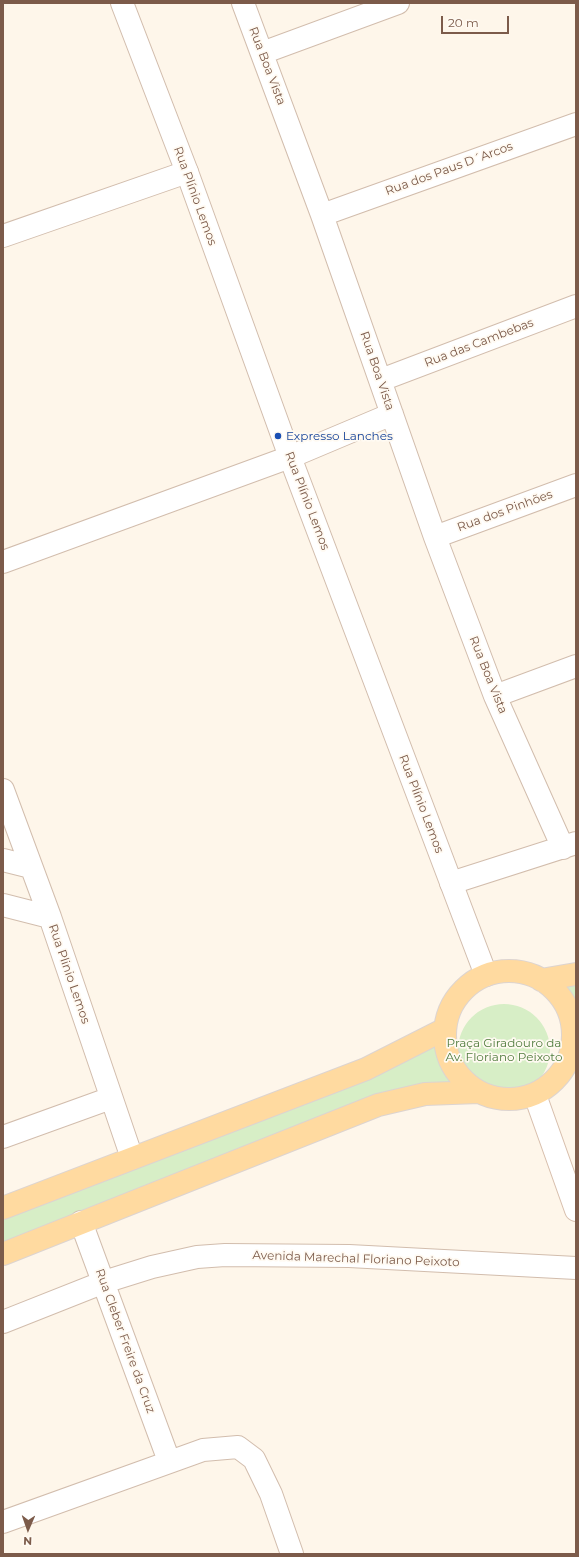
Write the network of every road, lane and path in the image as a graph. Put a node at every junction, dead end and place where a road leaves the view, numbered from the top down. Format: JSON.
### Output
{"nodes":[{"id":1,"x":122,"y":3,"type":"edge"},
{"id":2,"x":243,"y":3,"type":"edge"},
{"id":3,"x":398,"y":3,"type":"edge"},
{"id":4,"x":262,"y":53,"type":"junction"},
{"id":5,"x":576,"y":124,"type":"edge"},
{"id":6,"x":187,"y":172,"type":"junction"},
{"id":7,"x":322,"y":215,"type":"junction"},
{"id":8,"x":3,"y":236,"type":"edge"},
{"id":9,"x":576,"y":306,"type":"edge"},
{"id":10,"x":381,"y":380,"type":"junction"},
{"id":11,"x":392,"y":414,"type":"junction"},
{"id":12,"x":290,"y":457,"type":"junction"},
{"id":13,"x":576,"y":485,"type":"edge"},
{"id":14,"x":435,"y":537,"type":"junction"},
{"id":15,"x":3,"y":562,"type":"edge"},
{"id":16,"x":576,"y":666,"type":"edge"},
{"id":17,"x":495,"y":696,"type":"junction"},
{"id":18,"x":3,"y":790,"type":"edge"},
{"id":19,"x":569,"y":845,"type":"edge"},
{"id":20,"x":3,"y":860,"type":"edge"},
{"id":21,"x":31,"y":867,"type":"junction"},
{"id":22,"x":451,"y":883,"type":"junction"},
{"id":23,"x":3,"y":905,"type":"edge"},
{"id":24,"x":50,"y":917,"type":"junction"},
{"id":25,"x":576,"y":974,"type":"edge"},
{"id":26,"x":486,"y":975,"type":"junction"},
{"id":27,"x":541,"y":980,"type":"junction"},
{"id":28,"x":445,"y":1029,"type":"junction"},
{"id":29,"x":574,"y":1050,"type":"edge"},
{"id":30,"x":479,"y":1092,"type":"junction"},
{"id":31,"x":535,"y":1095,"type":"junction"},
{"id":32,"x":111,"y":1098,"type":"junction"},
{"id":33,"x":3,"y":1137,"type":"edge"},
{"id":34,"x":132,"y":1158,"type":"junction"},
{"id":35,"x":3,"y":1208,"type":"edge"},
{"id":36,"x":576,"y":1210,"type":"edge"},
{"id":37,"x":81,"y":1222,"type":"junction"},
{"id":38,"x":3,"y":1254,"type":"edge"},
{"id":39,"x":576,"y":1268,"type":"edge"},
{"id":40,"x":104,"y":1282,"type":"junction"},
{"id":41,"x":3,"y":1322,"type":"edge"},
{"id":42,"x":169,"y":1460,"type":"junction"},
{"id":43,"x":3,"y":1522,"type":"edge"},
{"id":44,"x":292,"y":1554,"type":"edge"}],
"edges":[{"from":1,"to":6,"type":"street","name":"Rua Plínio Lemos"},
{"from":2,"to":4,"type":"street","name":"Rua Boa Vista"},
{"from":3,"to":4,"type":"street"},
{"from":4,"to":7,"type":"street","name":"Rua Boa Vista"},
{"from":5,"to":7,"type":"street","name":"Rua dos Paus D´Arcos"},
{"from":6,"to":8,"type":"street"},
{"from":6,"to":12,"type":"street","name":"Rua Plínio Lemos"},
{"from":7,"to":10,"type":"street","name":"Rua Boa Vista"},
{"from":9,"to":10,"type":"street","name":"Rua das Cambebas"},
{"from":10,"to":11,"type":"street","name":"Rua Boa Vista"},
{"from":11,"to":12,"type":"street"},
{"from":11,"to":14,"type":"street","name":"Rua Boa Vista"},
{"from":12,"to":15,"type":"street"},
{"from":12,"to":22,"type":"street","name":"Rua Plínio Lemos"},
{"from":13,"to":14,"type":"street","name":"Rua dos Pinhões"},
{"from":14,"to":17,"type":"street","name":"Rua Boa Vista"},
{"from":16,"to":17,"type":"street"},
{"from":17,"to":19,"type":"street","name":"Rua Boa Vista"},
{"from":18,"to":21,"type":"street","name":"Rua Plinio Lemos"},
{"from":19,"to":22,"type":"street"},
{"from":20,"to":21,"type":"street"},
{"from":21,"to":24,"type":"street","name":"Rua Plinio Lemos"},
{"from":22,"to":26,"type":"street","name":"Rua Plínio Lemos"},
{"from":23,"to":24,"type":"street"},
{"from":24,"to":32,"type":"street","name":"Rua Plinio Lemos"},
{"from":25,"to":27,"type":"main road"},
{"from":26,"to":27,"type":"main road"},
{"from":26,"to":28,"type":"main road"},
{"from":27,"to":29,"type":"main road"},
{"from":28,"to":30,"type":"main road"},
{"from":28,"to":34,"type":"main road"},
{"from":29,"to":31,"type":"main road"},
{"from":30,"to":31,"type":"main road"},
{"from":30,"to":37,"type":"main road"},
{"from":31,"to":36,"type":"street"},
{"from":32,"to":33,"type":"street"},
{"from":32,"to":34,"type":"street","name":"Rua Plinio Lemos"},
{"from":34,"to":35,"type":"main road"},
{"from":37,"to":38,"type":"main road"},
{"from":37,"to":40,"type":"street","name":"Rua Cleber Freire da Cruz"},
{"from":39,"to":40,"type":"street","name":"Avenida Marechal Floriano Peixoto"},
{"from":40,"to":41,"type":"street","name":"Avenida Marechal Floriano Peixoto"},
{"from":40,"to":42,"type":"street","name":"Rua Cleber Freire da Cruz"},
{"from":42,"to":43,"type":"street"},
{"from":42,"to":44,"type":"street"}]}
